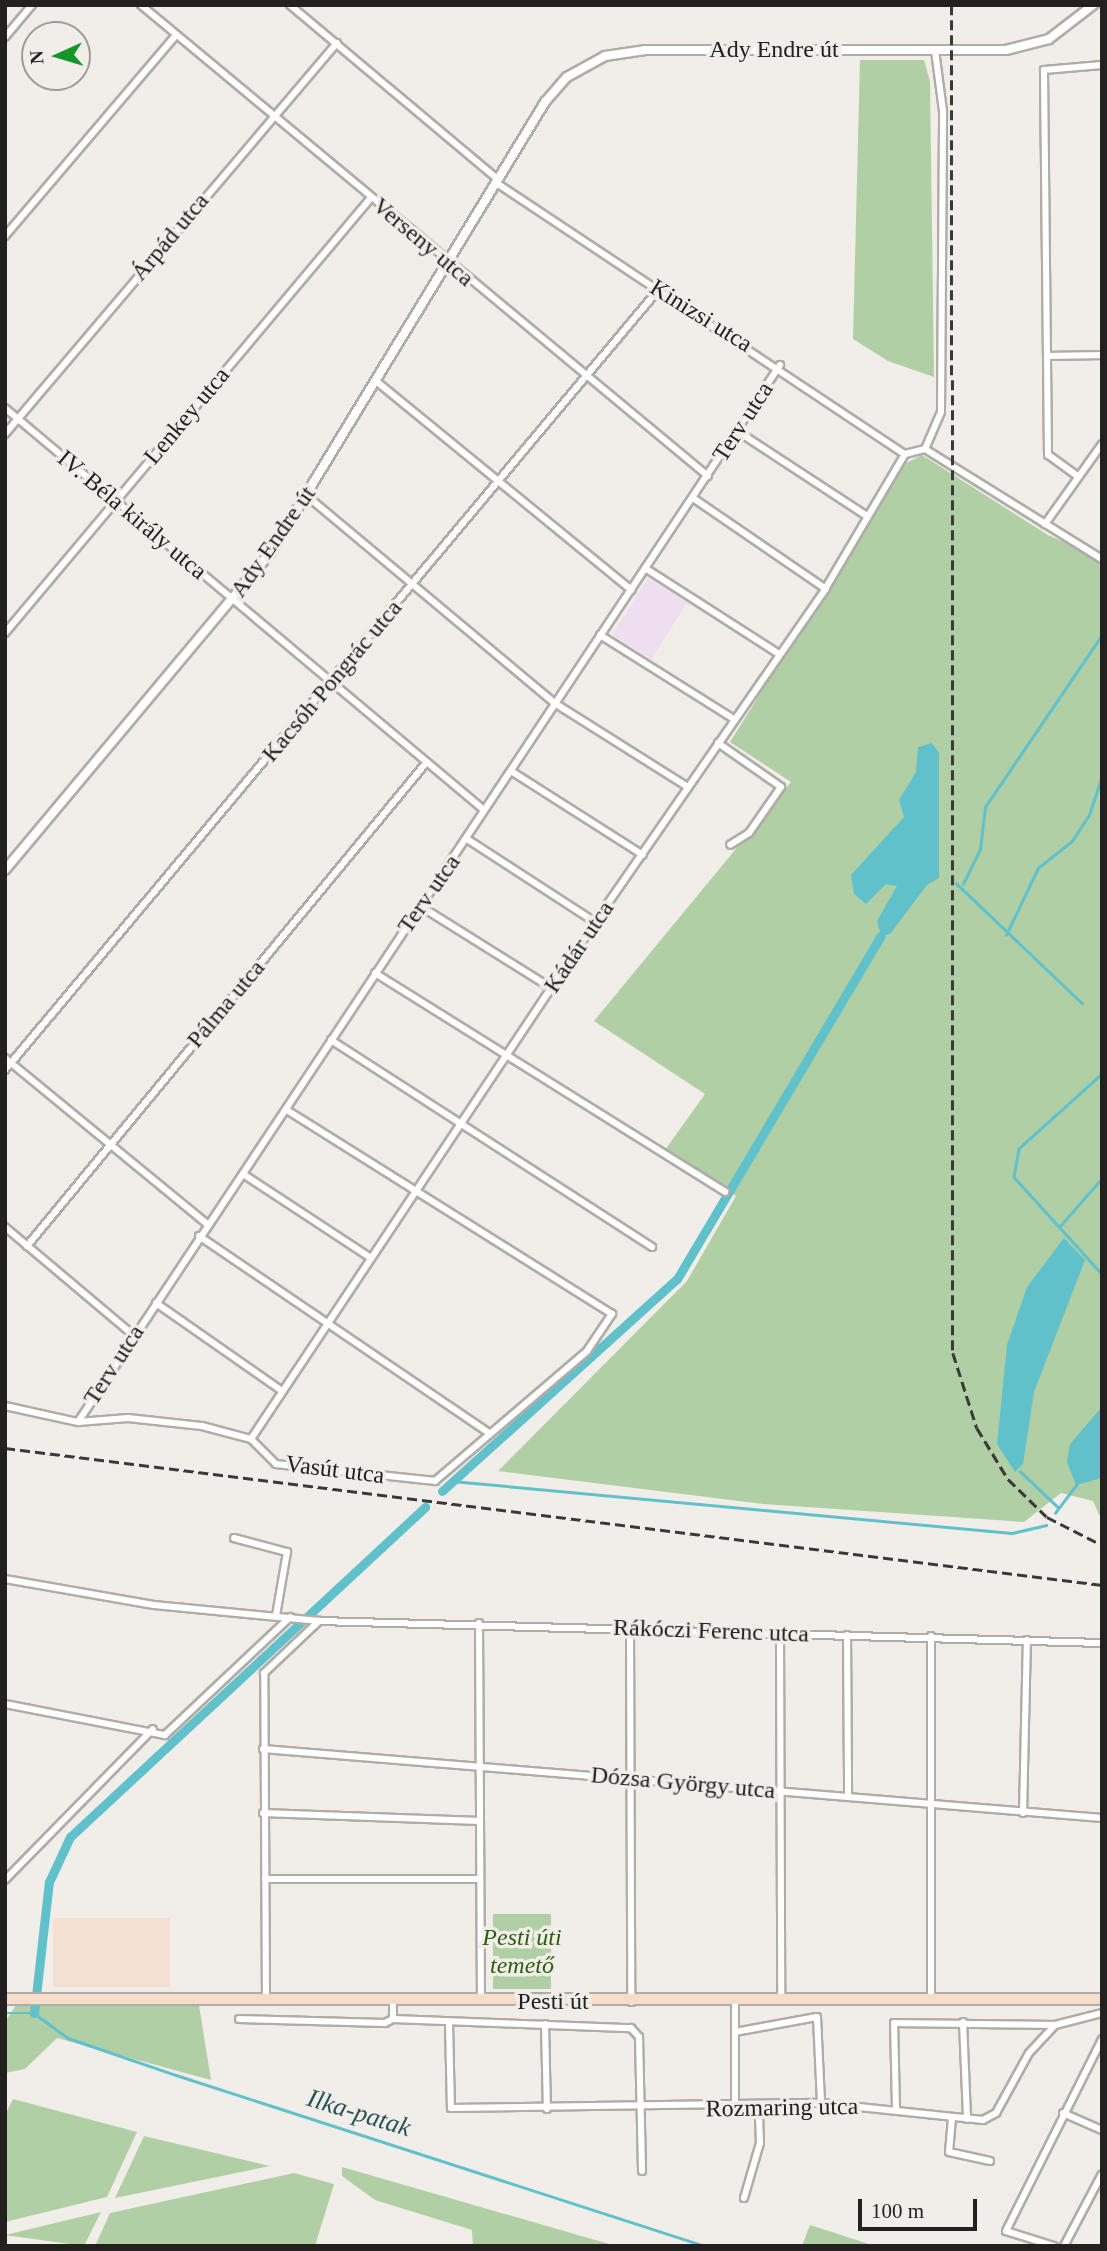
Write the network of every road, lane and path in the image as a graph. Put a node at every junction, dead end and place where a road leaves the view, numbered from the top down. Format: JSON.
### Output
{"nodes":[{"id":1,"x":32,"y":5,"type":"edge"},
{"id":2,"x":141,"y":5,"type":"edge"},
{"id":3,"x":290,"y":5,"type":"edge"},
{"id":4,"x":1093,"y":5,"type":"edge"},
{"id":5,"x":176,"y":35,"type":"junction"},
{"id":6,"x":5,"y":37,"type":"edge"},
{"id":7,"x":337,"y":43,"type":"junction"},
{"id":8,"x":935,"y":50,"type":"junction"},
{"id":9,"x":1102,"y":65,"type":"edge"},
{"id":10,"x":272,"y":115,"type":"junction"},
{"id":11,"x":497,"y":179,"type":"junction"},
{"id":12,"x":370,"y":199,"type":"junction"},
{"id":13,"x":5,"y":236,"type":"edge"},
{"id":14,"x":447,"y":262,"type":"junction"},
{"id":15,"x":658,"y":290,"type":"junction"},
{"id":16,"x":1102,"y":355,"type":"edge"},
{"id":17,"x":1047,"y":356,"type":"junction"},
{"id":18,"x":780,"y":365,"type":"junction"},
{"id":19,"x":586,"y":379,"type":"junction"},
{"id":20,"x":376,"y":381,"type":"junction"},
{"id":21,"x":5,"y":408,"type":"edge"},
{"id":22,"x":17,"y":419,"type":"junction"},
{"id":23,"x":737,"y":431,"type":"junction"},
{"id":24,"x":5,"y":434,"type":"edge"},
{"id":25,"x":1102,"y":444,"type":"edge"},
{"id":26,"x":925,"y":449,"type":"junction"},
{"id":27,"x":905,"y":454,"type":"junction"},
{"id":28,"x":708,"y":475,"type":"junction"},
{"id":29,"x":1076,"y":475,"type":"junction"},
{"id":30,"x":504,"y":480,"type":"junction"},
{"id":31,"x":307,"y":496,"type":"junction"},
{"id":32,"x":693,"y":498,"type":"junction"},
{"id":33,"x":114,"y":502,"type":"junction"},
{"id":34,"x":867,"y":516,"type":"junction"},
{"id":35,"x":1045,"y":524,"type":"junction"},
{"id":36,"x":1102,"y":559,"type":"edge"},
{"id":37,"x":645,"y":568,"type":"junction"},
{"id":38,"x":414,"y":584,"type":"junction"},
{"id":39,"x":826,"y":589,"type":"junction"},
{"id":40,"x":631,"y":590,"type":"junction"},
{"id":41,"x":233,"y":599,"type":"junction"},
{"id":42,"x":5,"y":633,"type":"edge"},
{"id":43,"x":600,"y":635,"type":"junction"},
{"id":44,"x":779,"y":654,"type":"junction"},
{"id":45,"x":330,"y":682,"type":"junction"},
{"id":46,"x":556,"y":704,"type":"junction"},
{"id":47,"x":734,"y":719,"type":"junction"},
{"id":48,"x":718,"y":743,"type":"junction"},
{"id":49,"x":426,"y":763,"type":"junction"},
{"id":50,"x":510,"y":771,"type":"junction"},
{"id":51,"x":688,"y":787,"type":"junction"},
{"id":52,"x":484,"y":810,"type":"junction"},
{"id":53,"x":467,"y":839,"type":"junction"},
{"id":54,"x":730,"y":845,"type":"dead end"},
{"id":55,"x":643,"y":855,"type":"junction"},
{"id":56,"x":5,"y":870,"type":"edge"},
{"id":57,"x":420,"y":906,"type":"junction"},
{"id":58,"x":594,"y":922,"type":"junction"},
{"id":59,"x":375,"y":973,"type":"junction"},
{"id":60,"x":551,"y":988,"type":"junction"},
{"id":61,"x":331,"y":1040,"type":"junction"},
{"id":62,"x":507,"y":1054,"type":"junction"},
{"id":63,"x":8,"y":1061,"type":"edge"},
{"id":64,"x":5,"y":1070,"type":"edge"},
{"id":65,"x":287,"y":1110,"type":"junction"},
{"id":66,"x":462,"y":1123,"type":"junction"},
{"id":67,"x":108,"y":1145,"type":"junction"},
{"id":68,"x":243,"y":1174,"type":"junction"},
{"id":69,"x":417,"y":1190,"type":"junction"},
{"id":70,"x":725,"y":1192,"type":"dead end"},
{"id":71,"x":207,"y":1224,"type":"junction"},
{"id":72,"x":5,"y":1227,"type":"edge"},
{"id":73,"x":199,"y":1236,"type":"junction"},
{"id":74,"x":27,"y":1246,"type":"junction"},
{"id":75,"x":652,"y":1247,"type":"dead end"},
{"id":76,"x":371,"y":1258,"type":"junction"},
{"id":77,"x":156,"y":1303,"type":"junction"},
{"id":78,"x":330,"y":1320,"type":"junction"},
{"id":79,"x":132,"y":1334,"type":"junction"},
{"id":80,"x":282,"y":1391,"type":"junction"},
{"id":81,"x":5,"y":1406,"type":"edge"},
{"id":82,"x":78,"y":1422,"type":"junction"},
{"id":83,"x":490,"y":1434,"type":"junction"},
{"id":84,"x":251,"y":1438,"type":"junction"},
{"id":85,"x":234,"y":1538,"type":"dead end"},
{"id":86,"x":5,"y":1579,"type":"edge"},
{"id":87,"x":276,"y":1616,"type":"junction"},
{"id":88,"x":290,"y":1617,"type":"junction"},
{"id":89,"x":319,"y":1621,"type":"junction"},
{"id":90,"x":479,"y":1623,"type":"junction"},
{"id":91,"x":630,"y":1629,"type":"junction"},
{"id":92,"x":780,"y":1634,"type":"junction"},
{"id":93,"x":847,"y":1635,"type":"junction"},
{"id":94,"x":931,"y":1636,"type":"junction"},
{"id":95,"x":1027,"y":1640,"type":"junction"},
{"id":96,"x":1102,"y":1643,"type":"edge"},
{"id":97,"x":5,"y":1704,"type":"edge"},
{"id":98,"x":153,"y":1729,"type":"junction"},
{"id":99,"x":263,"y":1749,"type":"junction"},
{"id":100,"x":478,"y":1765,"type":"junction"},
{"id":101,"x":630,"y":1780,"type":"junction"},
{"id":102,"x":780,"y":1792,"type":"junction"},
{"id":103,"x":848,"y":1796,"type":"junction"},
{"id":104,"x":931,"y":1803,"type":"junction"},
{"id":105,"x":1023,"y":1812,"type":"junction"},
{"id":106,"x":263,"y":1813,"type":"junction"},
{"id":107,"x":1102,"y":1818,"type":"edge"},
{"id":108,"x":480,"y":1821,"type":"junction"},
{"id":109,"x":265,"y":1879,"type":"junction"},
{"id":110,"x":480,"y":1879,"type":"junction"},
{"id":111,"x":5,"y":1880,"type":"edge"},
{"id":112,"x":5,"y":1999,"type":"edge"},
{"id":113,"x":931,"y":1999,"type":"junction"},
{"id":114,"x":1102,"y":1999,"type":"edge"},
{"id":115,"x":735,"y":2000,"type":"junction"},
{"id":116,"x":781,"y":2000,"type":"junction"},
{"id":117,"x":266,"y":2001,"type":"junction"},
{"id":118,"x":393,"y":2001,"type":"junction"},
{"id":119,"x":481,"y":2002,"type":"junction"},
{"id":120,"x":631,"y":2002,"type":"junction"},
{"id":121,"x":1102,"y":2013,"type":"edge"},
{"id":122,"x":239,"y":2019,"type":"dead end"},
{"id":123,"x":393,"y":2019,"type":"junction"},
{"id":124,"x":963,"y":2022,"type":"junction"},
{"id":125,"x":449,"y":2023,"type":"junction"},
{"id":126,"x":545,"y":2024,"type":"junction"},
{"id":127,"x":1055,"y":2025,"type":"junction"},
{"id":128,"x":735,"y":2032,"type":"junction"},
{"id":129,"x":1102,"y":2039,"type":"edge"},
{"id":130,"x":1091,"y":2061,"type":"junction"},
{"id":131,"x":1102,"y":2064,"type":"edge"},
{"id":132,"x":821,"y":2103,"type":"junction"},
{"id":133,"x":735,"y":2107,"type":"junction"},
{"id":134,"x":759,"y":2107,"type":"junction"},
{"id":135,"x":547,"y":2109,"type":"junction"},
{"id":136,"x":642,"y":2109,"type":"junction"},
{"id":137,"x":896,"y":2109,"type":"junction"},
{"id":138,"x":1063,"y":2113,"type":"junction"},
{"id":139,"x":952,"y":2118,"type":"junction"},
{"id":140,"x":967,"y":2119,"type":"junction"},
{"id":141,"x":1102,"y":2130,"type":"edge"},
{"id":142,"x":990,"y":2161,"type":"dead end"},
{"id":143,"x":642,"y":2171,"type":"dead end"},
{"id":144,"x":1102,"y":2174,"type":"edge"},
{"id":145,"x":744,"y":2198,"type":"dead end"},
{"id":146,"x":1054,"y":2246,"type":"edge"},
{"id":147,"x":1064,"y":2246,"type":"edge"}],
"edges":[{"from":1,"to":6,"type":"street"},
{"from":2,"to":5,"type":"street","name":"Verseny utca"},
{"from":3,"to":7,"type":"street","name":"Kinizsi utca"},
{"from":4,"to":8,"type":"street","name":"Ady Endre út"},
{"from":5,"to":10,"type":"street","name":"Verseny utca"},
{"from":5,"to":13,"type":"street"},
{"from":7,"to":10,"type":"street","name":"Árpád utca"},
{"from":7,"to":11,"type":"street","name":"Kinizsi utca"},
{"from":8,"to":11,"type":"street","name":"Ady Endre út"},
{"from":8,"to":26,"type":"street"},
{"from":9,"to":17,"type":"street"},
{"from":10,"to":12,"type":"street","name":"Verseny utca"},
{"from":10,"to":22,"type":"street","name":"Árpád utca"},
{"from":11,"to":14,"type":"street","name":"Ady Endre út"},
{"from":11,"to":15,"type":"street","name":"Kinizsi utca"},
{"from":12,"to":14,"type":"street","name":"Verseny utca"},
{"from":12,"to":33,"type":"street","name":"Lenkey utca"},
{"from":14,"to":19,"type":"street","name":"Verseny utca"},
{"from":14,"to":20,"type":"street","name":"Ady Endre út"},
{"from":15,"to":18,"type":"street","name":"Kinizsi utca"},
{"from":15,"to":19,"type":"street","name":"Kacsóh Pongrác utca"},
{"from":16,"to":17,"type":"street"},
{"from":17,"to":29,"type":"street"},
{"from":18,"to":23,"type":"street","name":"Terv utca"},
{"from":18,"to":27,"type":"street","name":"Kinizsi utca"},
{"from":19,"to":28,"type":"street","name":"Verseny utca"},
{"from":19,"to":30,"type":"street","name":"Kacsóh Pongrác utca"},
{"from":20,"to":30,"type":"street"},
{"from":20,"to":31,"type":"street","name":"Ady Endre út"},
{"from":21,"to":22,"type":"street","name":"IV. Béla király utca"},
{"from":22,"to":24,"type":"street","name":"Árpád utca"},
{"from":22,"to":33,"type":"street","name":"IV. Béla király utca"},
{"from":23,"to":28,"type":"street","name":"Terv utca"},
{"from":23,"to":34,"type":"street"},
{"from":25,"to":29,"type":"street"},
{"from":26,"to":27,"type":"street"},
{"from":26,"to":35,"type":"street"},
{"from":27,"to":34,"type":"street","name":"Kádár utca"},
{"from":28,"to":32,"type":"street","name":"Terv utca"},
{"from":29,"to":35,"type":"street"},
{"from":30,"to":38,"type":"street","name":"Kacsóh Pongrác utca"},
{"from":30,"to":40,"type":"street"},
{"from":31,"to":38,"type":"street"},
{"from":31,"to":41,"type":"street","name":"Ady Endre út"},
{"from":32,"to":37,"type":"street","name":"Terv utca"},
{"from":32,"to":39,"type":"street"},
{"from":33,"to":41,"type":"street","name":"IV. Béla király utca"},
{"from":33,"to":42,"type":"street","name":"Lenkey utca"},
{"from":34,"to":39,"type":"street","name":"Kádár utca"},
{"from":35,"to":36,"type":"street"},
{"from":37,"to":40,"type":"street","name":"Terv utca"},
{"from":37,"to":44,"type":"street"},
{"from":38,"to":45,"type":"street","name":"Kacsóh Pongrác utca"},
{"from":38,"to":46,"type":"street"},
{"from":39,"to":44,"type":"street","name":"Kádár utca"},
{"from":40,"to":43,"type":"street","name":"Terv utca"},
{"from":41,"to":45,"type":"street","name":"IV. Béla király utca"},
{"from":41,"to":56,"type":"street","name":"Ady Endre út"},
{"from":43,"to":46,"type":"street","name":"Terv utca"},
{"from":43,"to":47,"type":"street"},
{"from":44,"to":47,"type":"street","name":"Kádár utca"},
{"from":45,"to":49,"type":"street","name":"IV. Béla király utca"},
{"from":45,"to":63,"type":"street","name":"Kacsóh Pongrác utca"},
{"from":46,"to":50,"type":"street","name":"Terv utca"},
{"from":46,"to":51,"type":"street"},
{"from":47,"to":48,"type":"street","name":"Kádár utca"},
{"from":48,"to":51,"type":"street","name":"Kádár utca"},
{"from":48,"to":54,"type":"street"},
{"from":49,"to":52,"type":"street","name":"IV. Béla király utca"},
{"from":49,"to":67,"type":"street","name":"Pálma utca"},
{"from":50,"to":52,"type":"street","name":"Terv utca"},
{"from":50,"to":55,"type":"street"},
{"from":51,"to":55,"type":"street","name":"Kádár utca"},
{"from":52,"to":53,"type":"street","name":"Terv utca"},
{"from":53,"to":57,"type":"street","name":"Terv utca"},
{"from":53,"to":58,"type":"street"},
{"from":55,"to":58,"type":"street","name":"Kádár utca"},
{"from":57,"to":59,"type":"street","name":"Terv utca"},
{"from":57,"to":60,"type":"street"},
{"from":58,"to":60,"type":"street","name":"Kádár utca"},
{"from":59,"to":61,"type":"street","name":"Terv utca"},
{"from":59,"to":62,"type":"street"},
{"from":60,"to":62,"type":"street","name":"Kádár utca"},
{"from":61,"to":65,"type":"street","name":"Terv utca"},
{"from":61,"to":66,"type":"street"},
{"from":62,"to":66,"type":"street","name":"Kádár utca"},
{"from":62,"to":70,"type":"street"},
{"from":63,"to":64,"type":"street","name":"Kacsóh Pongrác utca"},
{"from":63,"to":67,"type":"street"},
{"from":65,"to":68,"type":"street","name":"Terv utca"},
{"from":65,"to":69,"type":"street"},
{"from":66,"to":69,"type":"street","name":"Kádár utca"},
{"from":66,"to":75,"type":"street"},
{"from":67,"to":71,"type":"street"},
{"from":67,"to":74,"type":"street","name":"Pálma utca"},
{"from":68,"to":71,"type":"street","name":"Terv utca"},
{"from":68,"to":76,"type":"street"},
{"from":69,"to":76,"type":"street","name":"Kádár utca"},
{"from":69,"to":83,"type":"street","name":"Vasút utca"},
{"from":71,"to":73,"type":"street","name":"Terv utca"},
{"from":72,"to":74,"type":"street"},
{"from":73,"to":77,"type":"street","name":"Terv utca"},
{"from":73,"to":78,"type":"street"},
{"from":74,"to":79,"type":"street"},
{"from":76,"to":78,"type":"street","name":"Kádár utca"},
{"from":77,"to":79,"type":"street","name":"Terv utca"},
{"from":77,"to":80,"type":"street"},
{"from":78,"to":80,"type":"street","name":"Kádár utca"},
{"from":78,"to":83,"type":"street"},
{"from":79,"to":82,"type":"street","name":"Terv utca"},
{"from":80,"to":84,"type":"street","name":"Kádár utca"},
{"from":81,"to":82,"type":"street"},
{"from":82,"to":84,"type":"street"},
{"from":83,"to":84,"type":"street","name":"Vasút utca"},
{"from":85,"to":87,"type":"street"},
{"from":86,"to":87,"type":"street"},
{"from":87,"to":88,"type":"street"},
{"from":88,"to":89,"type":"street","name":"Rákóczi Ferenc utca"},
{"from":88,"to":98,"type":"street"},
{"from":89,"to":90,"type":"street","name":"Rákóczi Ferenc utca"},
{"from":89,"to":99,"type":"street"},
{"from":90,"to":91,"type":"street","name":"Rákóczi Ferenc utca"},
{"from":90,"to":100,"type":"street"},
{"from":91,"to":92,"type":"street","name":"Rákóczi Ferenc utca"},
{"from":91,"to":101,"type":"street"},
{"from":92,"to":93,"type":"street","name":"Rákóczi Ferenc utca"},
{"from":92,"to":102,"type":"street"},
{"from":93,"to":94,"type":"street","name":"Rákóczi Ferenc utca"},
{"from":93,"to":103,"type":"street"},
{"from":94,"to":95,"type":"street","name":"Rákóczi Ferenc utca"},
{"from":94,"to":104,"type":"street"},
{"from":95,"to":96,"type":"street","name":"Rákóczi Ferenc utca"},
{"from":95,"to":105,"type":"street"},
{"from":97,"to":98,"type":"street"},
{"from":98,"to":111,"type":"street"},
{"from":99,"to":100,"type":"street","name":"Dózsa György utca"},
{"from":99,"to":106,"type":"street"},
{"from":100,"to":101,"type":"street","name":"Dózsa György utca"},
{"from":100,"to":108,"type":"street"},
{"from":101,"to":102,"type":"street","name":"Dózsa György utca"},
{"from":101,"to":120,"type":"street"},
{"from":102,"to":103,"type":"street","name":"Dózsa György utca"},
{"from":102,"to":116,"type":"street"},
{"from":103,"to":104,"type":"street","name":"Dózsa György utca"},
{"from":104,"to":105,"type":"street","name":"Dózsa György utca"},
{"from":104,"to":113,"type":"street"},
{"from":105,"to":107,"type":"street","name":"Dózsa György utca"},
{"from":106,"to":108,"type":"street"},
{"from":106,"to":109,"type":"street"},
{"from":108,"to":110,"type":"street"},
{"from":109,"to":110,"type":"street"},
{"from":109,"to":117,"type":"street"},
{"from":110,"to":119,"type":"street"},
{"from":112,"to":117,"type":"main road","name":"Pesti út"},
{"from":113,"to":114,"type":"main road","name":"Pesti út"},
{"from":113,"to":116,"type":"main road","name":"Pesti út"},
{"from":115,"to":116,"type":"main road","name":"Pesti út"},
{"from":115,"to":120,"type":"main road","name":"Pesti út"},
{"from":115,"to":128,"type":"street"},
{"from":117,"to":118,"type":"main road","name":"Pesti út"},
{"from":118,"to":119,"type":"main road","name":"Pesti út"},
{"from":118,"to":123,"type":"street"},
{"from":119,"to":120,"type":"main road","name":"Pesti út"},
{"from":121,"to":127,"type":"street"},
{"from":122,"to":123,"type":"street","name":"Pesti út"},
{"from":123,"to":125,"type":"street","name":"Pesti út"},
{"from":124,"to":127,"type":"street"},
{"from":124,"to":137,"type":"street"},
{"from":124,"to":140,"type":"street"},
{"from":125,"to":126,"type":"street","name":"Pesti út"},
{"from":125,"to":135,"type":"street","name":"Rozmaring utca"},
{"from":126,"to":135,"type":"street"},
{"from":126,"to":136,"type":"street","name":"Pesti út"},
{"from":127,"to":140,"type":"street","name":"Rozmaring utca"},
{"from":128,"to":132,"type":"street"},
{"from":128,"to":133,"type":"street"},
{"from":129,"to":130,"type":"street"},
{"from":130,"to":131,"type":"street"},
{"from":130,"to":138,"type":"street"},
{"from":132,"to":134,"type":"street","name":"Rozmaring utca"},
{"from":132,"to":137,"type":"street","name":"Rozmaring utca"},
{"from":133,"to":134,"type":"street","name":"Rozmaring utca"},
{"from":133,"to":136,"type":"street","name":"Rozmaring utca"},
{"from":134,"to":145,"type":"street"},
{"from":135,"to":136,"type":"street","name":"Rozmaring utca"},
{"from":136,"to":143,"type":"street"},
{"from":137,"to":139,"type":"street","name":"Rozmaring utca"},
{"from":138,"to":141,"type":"street"},
{"from":138,"to":146,"type":"street"},
{"from":139,"to":140,"type":"street","name":"Rozmaring utca"},
{"from":139,"to":142,"type":"street"},
{"from":144,"to":147,"type":"street"}]}
